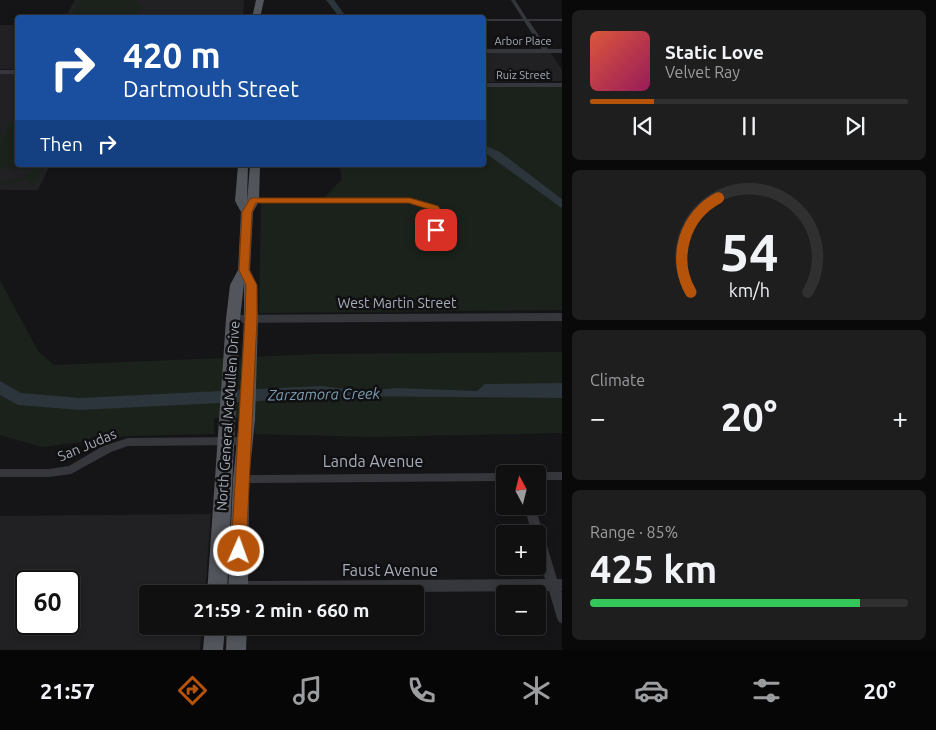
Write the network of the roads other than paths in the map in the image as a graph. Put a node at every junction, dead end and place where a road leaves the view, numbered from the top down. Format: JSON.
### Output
{"nodes":[{"id":1,"x":252,"y":0,"type":"edge"},
{"id":2,"x":260,"y":0,"type":"edge"},
{"id":3,"x":513,"y":0,"type":"edge"},
{"id":4,"x":256,"y":15,"type":"edge"},
{"id":5,"x":486,"y":20,"type":"edge"},
{"id":6,"x":526,"y":20,"type":"junction"},
{"id":7,"x":562,"y":20,"type":"edge"},
{"id":8,"x":486,"y":51,"type":"edge"},
{"id":9,"x":546,"y":51,"type":"junction"},
{"id":10,"x":562,"y":51,"type":"edge"},
{"id":11,"x":0,"y":72,"type":"edge"},
{"id":12,"x":15,"y":72,"type":"edge"},
{"id":13,"x":486,"y":85,"type":"edge"},
{"id":14,"x":562,"y":85,"type":"edge"},
{"id":15,"x":243,"y":167,"type":"edge"},
{"id":16,"x":255,"y":167,"type":"edge"},
{"id":17,"x":247,"y":204,"type":"junction"},
{"id":18,"x":426,"y":235,"type":"dead end"},
{"id":19,"x":244,"y":270,"type":"junction"},
{"id":20,"x":562,"y":317,"type":"edge"},
{"id":21,"x":233,"y":319,"type":"junction"},
{"id":22,"x":251,"y":319,"type":"junction"},
{"id":23,"x":244,"y":440,"type":"junction"},
{"id":24,"x":225,"y":441,"type":"junction"},
{"id":25,"x":0,"y":473,"type":"edge"},
{"id":26,"x":546,"y":476,"type":"edge"},
{"id":27,"x":562,"y":476,"type":"edge"},
{"id":28,"x":496,"y":477,"type":"edge"},
{"id":29,"x":241,"y":479,"type":"junction"},
{"id":30,"x":532,"y":515,"type":"edge"},
{"id":31,"x":217,"y":585,"type":"edge"},
{"id":32,"x":238,"y":585,"type":"edge"},
{"id":33,"x":558,"y":585,"type":"edge"},
{"id":34,"x":424,"y":587,"type":"edge"},
{"id":35,"x":562,"y":618,"type":"edge"},
{"id":36,"x":214,"y":635,"type":"edge"},
{"id":37,"x":237,"y":635,"type":"edge"},
{"id":38,"x":213,"y":650,"type":"edge"},
{"id":39,"x":236,"y":650,"type":"edge"}],
"edges":[{"from":1,"to":4,"type":"main road"},
{"from":2,"to":4,"type":"main road"},
{"from":3,"to":6,"type":"street"},
{"from":5,"to":6,"type":"street"},
{"from":6,"to":7,"type":"street"},
{"from":6,"to":9,"type":"street"},
{"from":8,"to":9,"type":"street","name":"Arbor Place"},
{"from":9,"to":10,"type":"street","name":"Arbor Place"},
{"from":11,"to":12,"type":"street"},
{"from":13,"to":14,"type":"street","name":"Ruiz Street"},
{"from":15,"to":17,"type":"main road","name":"North General McMullen Drive"},
{"from":16,"to":17,"type":"main road","name":"North General McMullen Drive"},
{"from":17,"to":18,"type":"street"},
{"from":17,"to":19,"type":"main road","name":"North General McMullen Drive"},
{"from":19,"to":21,"type":"main road","name":"North General McMullen Drive"},
{"from":19,"to":22,"type":"main road","name":"North General McMullen Drive"},
{"from":20,"to":22,"type":"street","name":"West Martin Street"},
{"from":21,"to":22,"type":"street","name":"West Martin Street"},
{"from":21,"to":24,"type":"main road","name":"North General McMullen Drive"},
{"from":22,"to":23,"type":"main road","name":"North General McMullen Drive"},
{"from":23,"to":24,"type":"street","name":"San Judas"},
{"from":23,"to":29,"type":"main road","name":"North General McMullen Drive"},
{"from":24,"to":25,"type":"street","name":"San Judas"},
{"from":24,"to":31,"type":"main road","name":"North General McMullen Drive"},
{"from":26,"to":27,"type":"street"},
{"from":28,"to":29,"type":"street","name":"Landa Avenue"},
{"from":29,"to":32,"type":"main road","name":"North General McMullen Drive"},
{"from":30,"to":33,"type":"street"},
{"from":33,"to":34,"type":"street","name":"Faust Avenue"},
{"from":33,"to":35,"type":"street"},
{"from":36,"to":38,"type":"main road"},
{"from":37,"to":39,"type":"main road"}]}
